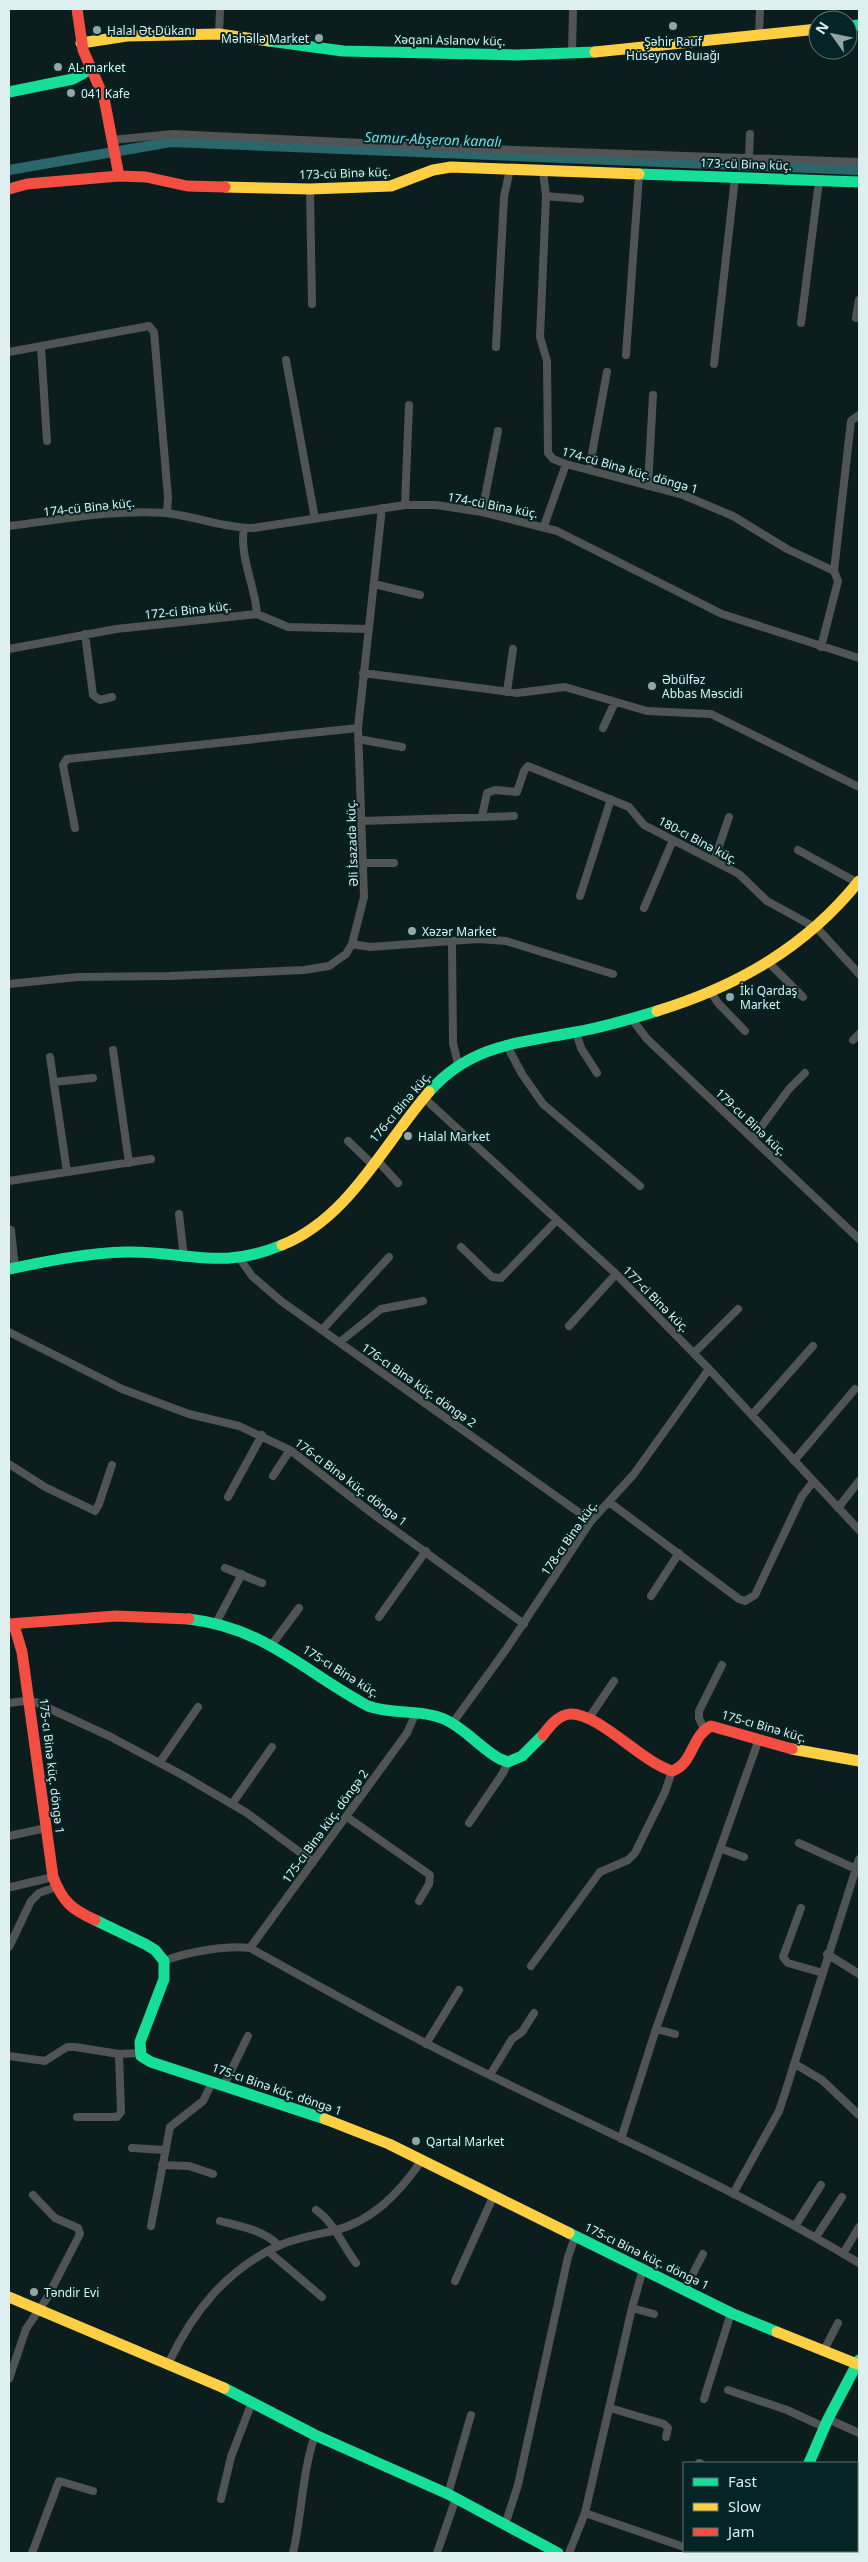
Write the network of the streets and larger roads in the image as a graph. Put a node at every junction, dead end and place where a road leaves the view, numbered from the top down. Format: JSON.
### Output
{"nodes":[{"id":1,"x":77,"y":9,"type":"edge"},
{"id":2,"x":220,"y":9,"type":"edge"},
{"id":3,"x":573,"y":9,"type":"edge"},
{"id":4,"x":760,"y":9,"type":"edge"},
{"id":5,"x":808,"y":31,"type":"edge"},
{"id":6,"x":219,"y":34,"type":"junction"},
{"id":7,"x":759,"y":36,"type":"junction"},
{"id":8,"x":81,"y":43,"type":"junction"},
{"id":9,"x":572,"y":54,"type":"junction"},
{"id":10,"x":91,"y":69,"type":"junction"},
{"id":11,"x":9,"y":92,"type":"edge"},
{"id":12,"x":750,"y":134,"type":"dead end"},
{"id":13,"x":112,"y":140,"type":"junction"},
{"id":14,"x":749,"y":158,"type":"junction"},
{"id":15,"x":859,"y":162,"type":"edge"},
{"id":16,"x":510,"y":170,"type":"junction"},
{"id":17,"x":543,"y":171,"type":"junction"},
{"id":18,"x":639,"y":174,"type":"junction"},
{"id":19,"x":119,"y":176,"type":"junction"},
{"id":20,"x":735,"y":178,"type":"junction"},
{"id":21,"x":819,"y":181,"type":"junction"},
{"id":22,"x":859,"y":182,"type":"edge"},
{"id":23,"x":9,"y":188,"type":"edge"},
{"id":24,"x":310,"y":189,"type":"junction"},
{"id":25,"x":546,"y":196,"type":"junction"},
{"id":26,"x":580,"y":199,"type":"dead end"},
{"id":27,"x":859,"y":300,"type":"edge"},
{"id":28,"x":312,"y":304,"type":"dead end"},
{"id":29,"x":856,"y":318,"type":"dead end"},
{"id":30,"x":801,"y":323,"type":"dead end"},
{"id":31,"x":41,"y":346,"type":"junction"},
{"id":32,"x":496,"y":347,"type":"dead end"},
{"id":33,"x":9,"y":352,"type":"edge"},
{"id":34,"x":626,"y":355,"type":"dead end"},
{"id":35,"x":286,"y":360,"type":"dead end"},
{"id":36,"x":714,"y":364,"type":"dead end"},
{"id":37,"x":607,"y":372,"type":"dead end"},
{"id":38,"x":652,"y":395,"type":"dead end"},
{"id":39,"x":409,"y":405,"type":"dead end"},
{"id":40,"x":859,"y":416,"type":"edge"},
{"id":41,"x":498,"y":431,"type":"dead end"},
{"id":42,"x":48,"y":441,"type":"dead end"},
{"id":43,"x":566,"y":464,"type":"junction"},
{"id":44,"x":589,"y":470,"type":"junction"},
{"id":45,"x":648,"y":486,"type":"junction"},
{"id":46,"x":404,"y":505,"type":"junction"},
{"id":47,"x":382,"y":508,"type":"junction"},
{"id":48,"x":482,"y":512,"type":"junction"},
{"id":49,"x":167,"y":513,"type":"junction"},
{"id":50,"x":315,"y":519,"type":"junction"},
{"id":51,"x":9,"y":526,"type":"edge"},
{"id":52,"x":544,"y":526,"type":"junction"},
{"id":53,"x":244,"y":528,"type":"junction"},
{"id":54,"x":834,"y":571,"type":"junction"},
{"id":55,"x":374,"y":584,"type":"junction"},
{"id":56,"x":420,"y":595,"type":"dead end"},
{"id":57,"x":256,"y":614,"type":"junction"},
{"id":58,"x":368,"y":629,"type":"junction"},
{"id":59,"x":85,"y":634,"type":"junction"},
{"id":60,"x":821,"y":647,"type":"junction"},
{"id":61,"x":9,"y":649,"type":"edge"},
{"id":62,"x":513,"y":649,"type":"dead end"},
{"id":63,"x":859,"y":658,"type":"edge"},
{"id":64,"x":363,"y":673,"type":"junction"},
{"id":65,"x":507,"y":692,"type":"junction"},
{"id":66,"x":112,"y":697,"type":"dead end"},
{"id":67,"x":614,"y":702,"type":"junction"},
{"id":68,"x":358,"y":728,"type":"junction"},
{"id":69,"x":603,"y":728,"type":"dead end"},
{"id":70,"x":358,"y":739,"type":"junction"},
{"id":71,"x":402,"y":747,"type":"dead end"},
{"id":72,"x":859,"y":787,"type":"edge"},
{"id":73,"x":611,"y":799,"type":"junction"},
{"id":74,"x":482,"y":816,"type":"junction"},
{"id":75,"x":514,"y":816,"type":"dead end"},
{"id":76,"x":729,"y":817,"type":"dead end"},
{"id":77,"x":362,"y":821,"type":"junction"},
{"id":78,"x":75,"y":828,"type":"dead end"},
{"id":79,"x":673,"y":840,"type":"junction"},
{"id":80,"x":798,"y":850,"type":"dead end"},
{"id":81,"x":714,"y":861,"type":"junction"},
{"id":82,"x":364,"y":863,"type":"junction"},
{"id":83,"x":394,"y":863,"type":"dead end"},
{"id":84,"x":859,"y":882,"type":"edge"},
{"id":85,"x":580,"y":896,"type":"dead end"},
{"id":86,"x":644,"y":908,"type":"dead end"},
{"id":87,"x":818,"y":929,"type":"junction"},
{"id":88,"x":452,"y":943,"type":"junction"},
{"id":89,"x":352,"y":944,"type":"junction"},
{"id":90,"x":767,"y":961,"type":"junction"},
{"id":91,"x":613,"y":974,"type":"dead end"},
{"id":92,"x":859,"y":974,"type":"edge"},
{"id":93,"x":9,"y":984,"type":"edge"},
{"id":94,"x":710,"y":992,"type":"junction"},
{"id":95,"x":803,"y":998,"type":"dead end"},
{"id":96,"x":631,"y":1018,"type":"junction"},
{"id":97,"x":745,"y":1031,"type":"dead end"},
{"id":98,"x":576,"y":1032,"type":"junction"},
{"id":99,"x":506,"y":1044,"type":"junction"},
{"id":100,"x":113,"y":1050,"type":"dead end"},
{"id":101,"x":50,"y":1056,"type":"dead end"},
{"id":102,"x":458,"y":1064,"type":"junction"},
{"id":103,"x":597,"y":1073,"type":"dead end"},
{"id":104,"x":805,"y":1073,"type":"dead end"},
{"id":105,"x":93,"y":1078,"type":"dead end"},
{"id":106,"x":54,"y":1082,"type":"junction"},
{"id":107,"x":424,"y":1098,"type":"junction"},
{"id":108,"x":753,"y":1138,"type":"junction"},
{"id":109,"x":348,"y":1141,"type":"dead end"},
{"id":110,"x":151,"y":1159,"type":"dead end"},
{"id":111,"x":374,"y":1161,"type":"junction"},
{"id":112,"x":129,"y":1163,"type":"junction"},
{"id":113,"x":67,"y":1172,"type":"junction"},
{"id":114,"x":9,"y":1181,"type":"edge"},
{"id":115,"x":398,"y":1183,"type":"dead end"},
{"id":116,"x":640,"y":1186,"type":"dead end"},
{"id":117,"x":179,"y":1214,"type":"dead end"},
{"id":118,"x":556,"y":1220,"type":"junction"},
{"id":119,"x":11,"y":1230,"type":"dead end"},
{"id":120,"x":859,"y":1239,"type":"edge"},
{"id":121,"x":461,"y":1247,"type":"dead end"},
{"id":122,"x":184,"y":1258,"type":"junction"},
{"id":123,"x":389,"y":1258,"type":"dead end"},
{"id":124,"x":240,"y":1259,"type":"junction"},
{"id":125,"x":12,"y":1268,"type":"edge"},
{"id":126,"x":616,"y":1274,"type":"junction"},
{"id":127,"x":423,"y":1302,"type":"dead end"},
{"id":128,"x":738,"y":1309,"type":"dead end"},
{"id":129,"x":569,"y":1326,"type":"dead end"},
{"id":130,"x":322,"y":1330,"type":"junction"},
{"id":131,"x":9,"y":1332,"type":"edge"},
{"id":132,"x":340,"y":1342,"type":"junction"},
{"id":133,"x":813,"y":1346,"type":"dead end"},
{"id":134,"x":694,"y":1353,"type":"junction"},
{"id":135,"x":709,"y":1369,"type":"junction"},
{"id":136,"x":855,"y":1389,"type":"dead end"},
{"id":137,"x":752,"y":1415,"type":"junction"},
{"id":138,"x":262,"y":1435,"type":"junction"},
{"id":139,"x":290,"y":1450,"type":"junction"},
{"id":140,"x":794,"y":1461,"type":"junction"},
{"id":141,"x":9,"y":1464,"type":"edge"},
{"id":142,"x":112,"y":1466,"type":"dead end"},
{"id":143,"x":273,"y":1476,"type":"dead end"},
{"id":144,"x":859,"y":1481,"type":"edge"},
{"id":145,"x":813,"y":1482,"type":"junction"},
{"id":146,"x":228,"y":1497,"type":"dead end"},
{"id":147,"x":609,"y":1502,"type":"junction"},
{"id":148,"x":838,"y":1508,"type":"junction"},
{"id":149,"x":592,"y":1521,"type":"junction"},
{"id":150,"x":859,"y":1530,"type":"edge"},
{"id":151,"x":426,"y":1552,"type":"junction"},
{"id":152,"x":678,"y":1553,"type":"junction"},
{"id":153,"x":225,"y":1568,"type":"dead end"},
{"id":154,"x":242,"y":1574,"type":"junction"},
{"id":155,"x":262,"y":1583,"type":"dead end"},
{"id":156,"x":651,"y":1596,"type":"dead end"},
{"id":157,"x":298,"y":1608,"type":"dead end"},
{"id":158,"x":379,"y":1616,"type":"dead end"},
{"id":159,"x":216,"y":1623,"type":"junction"},
{"id":160,"x":12,"y":1624,"type":"edge"},
{"id":161,"x":524,"y":1624,"type":"junction"},
{"id":162,"x":273,"y":1643,"type":"junction"},
{"id":163,"x":722,"y":1665,"type":"dead end"},
{"id":164,"x":614,"y":1681,"type":"dead end"},
{"id":165,"x":30,"y":1701,"type":"junction"},
{"id":166,"x":9,"y":1703,"type":"edge"},
{"id":167,"x":198,"y":1707,"type":"dead end"},
{"id":168,"x":415,"y":1715,"type":"junction"},
{"id":169,"x":589,"y":1718,"type":"junction"},
{"id":170,"x":452,"y":1724,"type":"junction"},
{"id":171,"x":704,"y":1729,"type":"junction"},
{"id":172,"x":759,"y":1739,"type":"junction"},
{"id":173,"x":272,"y":1747,"type":"dead end"},
{"id":174,"x":858,"y":1758,"type":"edge"},
{"id":175,"x":160,"y":1762,"type":"junction"},
{"id":176,"x":508,"y":1762,"type":"junction"},
{"id":177,"x":672,"y":1771,"type":"junction"},
{"id":178,"x":232,"y":1804,"type":"junction"},
{"id":179,"x":347,"y":1817,"type":"junction"},
{"id":180,"x":469,"y":1823,"type":"dead end"},
{"id":181,"x":46,"y":1828,"type":"junction"},
{"id":182,"x":9,"y":1836,"type":"edge"},
{"id":183,"x":799,"y":1843,"type":"dead end"},
{"id":184,"x":722,"y":1849,"type":"junction"},
{"id":185,"x":744,"y":1857,"type":"dead end"},
{"id":186,"x":859,"y":1859,"type":"edge"},
{"id":187,"x":313,"y":1862,"type":"junction"},
{"id":188,"x":857,"y":1874,"type":"edge"},
{"id":189,"x":55,"y":1882,"type":"junction"},
{"id":190,"x":11,"y":1887,"type":"dead end"},
{"id":191,"x":419,"y":1901,"type":"dead end"},
{"id":192,"x":801,"y":1908,"type":"dead end"},
{"id":193,"x":9,"y":1947,"type":"edge"},
{"id":194,"x":250,"y":1948,"type":"junction"},
{"id":195,"x":827,"y":1954,"type":"junction"},
{"id":196,"x":164,"y":1961,"type":"junction"},
{"id":197,"x":530,"y":1966,"type":"dead end"},
{"id":198,"x":823,"y":1973,"type":"junction"},
{"id":199,"x":859,"y":1974,"type":"edge"},
{"id":200,"x":459,"y":1990,"type":"dead end"},
{"id":201,"x":534,"y":2013,"type":"dead end"},
{"id":202,"x":656,"y":2028,"type":"junction"},
{"id":203,"x":675,"y":2034,"type":"dead end"},
{"id":204,"x":248,"y":2036,"type":"dead end"},
{"id":205,"x":426,"y":2044,"type":"junction"},
{"id":206,"x":139,"y":2053,"type":"junction"},
{"id":207,"x":119,"y":2054,"type":"junction"},
{"id":208,"x":9,"y":2056,"type":"edge"},
{"id":209,"x":795,"y":2064,"type":"junction"},
{"id":210,"x":490,"y":2075,"type":"junction"},
{"id":211,"x":218,"y":2083,"type":"junction"},
{"id":212,"x":859,"y":2115,"type":"edge"},
{"id":213,"x":78,"y":2117,"type":"dead end"},
{"id":214,"x":621,"y":2139,"type":"junction"},
{"id":215,"x":132,"y":2148,"type":"dead end"},
{"id":216,"x":165,"y":2150,"type":"junction"},
{"id":217,"x":422,"y":2160,"type":"junction"},
{"id":218,"x":162,"y":2165,"type":"junction"},
{"id":219,"x":213,"y":2174,"type":"dead end"},
{"id":220,"x":821,"y":2185,"type":"dead end"},
{"id":221,"x":733,"y":2194,"type":"junction"},
{"id":222,"x":33,"y":2195,"type":"dead end"},
{"id":223,"x":494,"y":2195,"type":"junction"},
{"id":224,"x":842,"y":2197,"type":"dead end"},
{"id":225,"x":316,"y":2210,"type":"dead end"},
{"id":226,"x":220,"y":2221,"type":"dead end"},
{"id":227,"x":151,"y":2226,"type":"dead end"},
{"id":228,"x":795,"y":2226,"type":"junction"},
{"id":229,"x":859,"y":2227,"type":"edge"},
{"id":230,"x":335,"y":2230,"type":"junction"},
{"id":231,"x":576,"y":2237,"type":"junction"},
{"id":232,"x":816,"y":2237,"type":"junction"},
{"id":233,"x":278,"y":2245,"type":"junction"},
{"id":234,"x":268,"y":2251,"type":"junction"},
{"id":235,"x":703,"y":2254,"type":"dead end"},
{"id":236,"x":843,"y":2254,"type":"junction"},
{"id":237,"x":356,"y":2263,"type":"dead end"},
{"id":238,"x":859,"y":2263,"type":"edge"},
{"id":239,"x":643,"y":2269,"type":"junction"},
{"id":240,"x":455,"y":2281,"type":"dead end"},
{"id":241,"x":685,"y":2289,"type":"junction"},
{"id":242,"x":9,"y":2297,"type":"edge"},
{"id":243,"x":322,"y":2298,"type":"dead end"},
{"id":244,"x":40,"y":2308,"type":"junction"},
{"id":245,"x":632,"y":2308,"type":"junction"},
{"id":246,"x":731,"y":2312,"type":"junction"},
{"id":247,"x":654,"y":2314,"type":"dead end"},
{"id":248,"x":838,"y":2323,"type":"dead end"},
{"id":249,"x":823,"y":2352,"type":"junction"},
{"id":250,"x":169,"y":2362,"type":"junction"},
{"id":251,"x":858,"y":2362,"type":"edge"},
{"id":252,"x":9,"y":2379,"type":"edge"},
{"id":253,"x":728,"y":2390,"type":"dead end"},
{"id":254,"x":704,"y":2399,"type":"dead end"},
{"id":255,"x":252,"y":2402,"type":"junction"},
{"id":256,"x":610,"y":2408,"type":"junction"},
{"id":257,"x":471,"y":2415,"type":"dead end"},
{"id":258,"x":826,"y":2423,"type":"junction"},
{"id":259,"x":859,"y":2432,"type":"edge"},
{"id":260,"x":315,"y":2435,"type":"junction"},
{"id":261,"x":666,"y":2437,"type":"dead end"},
{"id":262,"x":809,"y":2462,"type":"edge"},
{"id":263,"x":93,"y":2491,"type":"dead end"},
{"id":264,"x":452,"y":2496,"type":"junction"},
{"id":265,"x":221,"y":2499,"type":"dead end"},
{"id":266,"x":585,"y":2513,"type":"junction"},
{"id":267,"x":505,"y":2525,"type":"junction"},
{"id":268,"x":683,"y":2547,"type":"edge"},
{"id":269,"x":32,"y":2553,"type":"edge"},
{"id":270,"x":293,"y":2553,"type":"edge"},
{"id":271,"x":437,"y":2553,"type":"edge"},
{"id":272,"x":558,"y":2553,"type":"edge"},
{"id":273,"x":569,"y":2553,"type":"edge"}],
"edges":[{"from":1,"to":8,"type":"street"},
{"from":2,"to":6,"type":"street"},
{"from":3,"to":9,"type":"street"},
{"from":4,"to":7,"type":"street"},
{"from":5,"to":7,"type":"street","name":"Xəqani Aslanov küç."},
{"from":6,"to":8,"type":"street","name":"Xəqani Aslanov küç."},
{"from":6,"to":9,"type":"street","name":"Xəqani Aslanov küç."},
{"from":7,"to":9,"type":"street","name":"Xəqani Aslanov küç."},
{"from":8,"to":10,"type":"street"},
{"from":10,"to":11,"type":"street"},
{"from":10,"to":13,"type":"street"},
{"from":12,"to":14,"type":"street"},
{"from":13,"to":14,"type":"street"},
{"from":13,"to":19,"type":"street"},
{"from":14,"to":15,"type":"street"},
{"from":16,"to":17,"type":"street","name":"173-cü Binə küç."},
{"from":16,"to":24,"type":"street","name":"173-cü Binə küç."},
{"from":16,"to":32,"type":"street"},
{"from":17,"to":18,"type":"street","name":"173-cü Binə küç."},
{"from":17,"to":25,"type":"street","name":"174-cü Binə küç. döngə 1"},
{"from":18,"to":20,"type":"street","name":"173-cü Binə küç."},
{"from":18,"to":34,"type":"street"},
{"from":19,"to":23,"type":"street","name":"173-cü Binə küç."},
{"from":19,"to":24,"type":"street","name":"173-cü Binə küç."},
{"from":20,"to":21,"type":"street","name":"173-cü Binə küç."},
{"from":20,"to":36,"type":"street"},
{"from":21,"to":22,"type":"street","name":"173-cü Binə küç."},
{"from":21,"to":30,"type":"street"},
{"from":24,"to":28,"type":"street"},
{"from":25,"to":26,"type":"street"},
{"from":25,"to":43,"type":"street","name":"174-cü Binə küç. döngə 1"},
{"from":27,"to":29,"type":"street"},
{"from":31,"to":33,"type":"street"},
{"from":31,"to":42,"type":"street"},
{"from":31,"to":49,"type":"street"},
{"from":35,"to":50,"type":"street"},
{"from":37,"to":44,"type":"street"},
{"from":38,"to":45,"type":"street"},
{"from":39,"to":46,"type":"street"},
{"from":40,"to":54,"type":"street"},
{"from":41,"to":48,"type":"street"},
{"from":43,"to":44,"type":"street","name":"174-cü Binə küç. döngə 1"},
{"from":43,"to":52,"type":"street"},
{"from":44,"to":45,"type":"street","name":"174-cü Binə küç. döngə 1"},
{"from":45,"to":54,"type":"street","name":"174-cü Binə küç. döngə 1"},
{"from":46,"to":47,"type":"street","name":"174-cü Binə küç."},
{"from":46,"to":48,"type":"street","name":"174-cü Binə küç."},
{"from":47,"to":50,"type":"street","name":"174-cü Binə küç."},
{"from":47,"to":55,"type":"street","name":"Əli İsazadə küç."},
{"from":48,"to":52,"type":"street","name":"174-cü Binə küç."},
{"from":49,"to":51,"type":"street","name":"174-cü Binə küç."},
{"from":49,"to":53,"type":"street","name":"174-cü Binə küç."},
{"from":50,"to":53,"type":"street","name":"174-cü Binə küç."},
{"from":52,"to":60,"type":"street","name":"174-cü Binə küç."},
{"from":53,"to":57,"type":"street"},
{"from":54,"to":60,"type":"street"},
{"from":55,"to":56,"type":"street"},
{"from":55,"to":58,"type":"street","name":"Əli İsazadə küç."},
{"from":57,"to":58,"type":"street","name":"172-ci Binə küç."},
{"from":57,"to":59,"type":"street","name":"172-ci Binə küç."},
{"from":58,"to":64,"type":"street","name":"Əli İsazadə küç."},
{"from":59,"to":61,"type":"street","name":"172-ci Binə küç."},
{"from":59,"to":66,"type":"street"},
{"from":60,"to":63,"type":"street","name":"174-cü Binə küç."},
{"from":62,"to":65,"type":"street"},
{"from":64,"to":65,"type":"street"},
{"from":64,"to":68,"type":"street","name":"Əli İsazadə küç."},
{"from":65,"to":67,"type":"street"},
{"from":67,"to":69,"type":"street"},
{"from":67,"to":72,"type":"street"},
{"from":68,"to":70,"type":"street","name":"Əli İsazadə küç."},
{"from":68,"to":78,"type":"street"},
{"from":70,"to":71,"type":"street"},
{"from":70,"to":77,"type":"street","name":"Əli İsazadə küç."},
{"from":73,"to":74,"type":"street","name":"180-cı Binə küç."},
{"from":73,"to":79,"type":"street","name":"180-cı Binə küç."},
{"from":73,"to":85,"type":"street"},
{"from":74,"to":75,"type":"street"},
{"from":74,"to":77,"type":"street"},
{"from":76,"to":81,"type":"street"},
{"from":77,"to":82,"type":"street","name":"Əli İsazadə küç."},
{"from":79,"to":81,"type":"street","name":"180-cı Binə küç."},
{"from":79,"to":86,"type":"street"},
{"from":80,"to":84,"type":"street"},
{"from":81,"to":87,"type":"street","name":"180-cı Binə küç."},
{"from":82,"to":83,"type":"street"},
{"from":82,"to":89,"type":"street","name":"Əli İsazadə küç."},
{"from":84,"to":87,"type":"street","name":"176-cı Binə küç."},
{"from":87,"to":90,"type":"street","name":"176-cı Binə küç."},
{"from":87,"to":92,"type":"street","name":"180-cı Binə küç."},
{"from":88,"to":89,"type":"street"},
{"from":88,"to":91,"type":"street"},
{"from":88,"to":102,"type":"street"},
{"from":89,"to":93,"type":"street","name":"Əli İsazadə küç."},
{"from":90,"to":94,"type":"street","name":"176-cı Binə küç."},
{"from":90,"to":95,"type":"street"},
{"from":94,"to":96,"type":"street","name":"176-cı Binə küç."},
{"from":94,"to":97,"type":"street"},
{"from":96,"to":98,"type":"street","name":"176-cı Binə küç."},
{"from":96,"to":108,"type":"street","name":"179-cu Binə küç."},
{"from":98,"to":99,"type":"street","name":"176-cı Binə küç."},
{"from":98,"to":103,"type":"street"},
{"from":99,"to":102,"type":"street","name":"176-cı Binə küç."},
{"from":99,"to":116,"type":"street"},
{"from":100,"to":112,"type":"street"},
{"from":101,"to":106,"type":"street"},
{"from":102,"to":107,"type":"street","name":"176-cı Binə küç."},
{"from":104,"to":108,"type":"street"},
{"from":105,"to":106,"type":"street"},
{"from":106,"to":113,"type":"street"},
{"from":107,"to":111,"type":"street","name":"176-cı Binə küç."},
{"from":107,"to":118,"type":"street","name":"177-ci Binə küç."},
{"from":108,"to":120,"type":"street","name":"179-cu Binə küç."},
{"from":109,"to":111,"type":"street"},
{"from":110,"to":112,"type":"street"},
{"from":111,"to":115,"type":"street"},
{"from":111,"to":124,"type":"street","name":"176-cı Binə küç."},
{"from":112,"to":113,"type":"street"},
{"from":113,"to":114,"type":"street"},
{"from":117,"to":122,"type":"street"},
{"from":118,"to":121,"type":"street"},
{"from":118,"to":126,"type":"street","name":"177-ci Binə küç."},
{"from":119,"to":125,"type":"street"},
{"from":122,"to":124,"type":"street","name":"176-cı Binə küç."},
{"from":122,"to":125,"type":"street","name":"176-cı Binə küç."},
{"from":123,"to":130,"type":"street"},
{"from":124,"to":130,"type":"street","name":"176-cı Binə küç. döngə 2"},
{"from":126,"to":129,"type":"street"},
{"from":126,"to":134,"type":"street","name":"177-ci Binə küç."},
{"from":127,"to":132,"type":"street"},
{"from":128,"to":134,"type":"street"},
{"from":130,"to":132,"type":"street","name":"176-cı Binə küç. döngə 2"},
{"from":131,"to":138,"type":"street","name":"176-cı Binə küç. döngə 1"},
{"from":132,"to":149,"type":"street","name":"176-cı Binə küç. döngə 2"},
{"from":133,"to":137,"type":"street"},
{"from":134,"to":135,"type":"street","name":"177-ci Binə küç."},
{"from":135,"to":137,"type":"street","name":"177-ci Binə küç."},
{"from":135,"to":147,"type":"street","name":"178-cı Binə küç."},
{"from":136,"to":140,"type":"street"},
{"from":137,"to":140,"type":"street","name":"177-ci Binə küç."},
{"from":138,"to":139,"type":"street","name":"176-cı Binə küç. döngə 1"},
{"from":138,"to":146,"type":"street"},
{"from":139,"to":143,"type":"street"},
{"from":139,"to":151,"type":"street","name":"176-cı Binə küç. döngə 1"},
{"from":140,"to":145,"type":"street","name":"177-ci Binə küç."},
{"from":141,"to":142,"type":"street"},
{"from":144,"to":148,"type":"street"},
{"from":145,"to":148,"type":"street","name":"177-ci Binə küç."},
{"from":145,"to":152,"type":"street"},
{"from":147,"to":149,"type":"street","name":"178-cı Binə küç."},
{"from":147,"to":152,"type":"street"},
{"from":148,"to":150,"type":"street","name":"177-ci Binə küç."},
{"from":149,"to":161,"type":"street","name":"178-cı Binə küç."},
{"from":151,"to":158,"type":"street"},
{"from":151,"to":161,"type":"street","name":"176-cı Binə küç. döngə 1"},
{"from":152,"to":156,"type":"street"},
{"from":153,"to":154,"type":"street"},
{"from":154,"to":155,"type":"street"},
{"from":154,"to":159,"type":"street"},
{"from":157,"to":162,"type":"street"},
{"from":159,"to":160,"type":"street","name":"175-cı Binə küç."},
{"from":159,"to":162,"type":"street","name":"175-cı Binə küç."},
{"from":160,"to":165,"type":"street","name":"175-cı Binə küç. döngə 1"},
{"from":161,"to":170,"type":"street","name":"178-cı Binə küç."},
{"from":162,"to":168,"type":"street","name":"175-cı Binə küç."},
{"from":163,"to":171,"type":"street"},
{"from":164,"to":169,"type":"street"},
{"from":165,"to":166,"type":"street"},
{"from":165,"to":175,"type":"street"},
{"from":165,"to":181,"type":"street","name":"175-cı Binə küç. döngə 1"},
{"from":167,"to":175,"type":"street"},
{"from":168,"to":170,"type":"street","name":"175-cı Binə küç."},
{"from":168,"to":179,"type":"street","name":"175-cı Binə küç. döngə 2"},
{"from":169,"to":176,"type":"street"},
{"from":169,"to":177,"type":"street"},
{"from":170,"to":176,"type":"street","name":"175-cı Binə küç."},
{"from":171,"to":172,"type":"street","name":"175-cı Binə küç."},
{"from":171,"to":177,"type":"street","name":"175-cı Binə küç."},
{"from":172,"to":174,"type":"street","name":"175-cı Binə küç."},
{"from":172,"to":184,"type":"street"},
{"from":173,"to":178,"type":"street"},
{"from":175,"to":178,"type":"street"},
{"from":176,"to":180,"type":"street"},
{"from":177,"to":197,"type":"street"},
{"from":178,"to":187,"type":"street"},
{"from":179,"to":187,"type":"street","name":"175-cı Binə küç. döngə 2"},
{"from":179,"to":191,"type":"street"},
{"from":181,"to":182,"type":"street"},
{"from":181,"to":189,"type":"street","name":"175-cı Binə küç. döngə 1"},
{"from":183,"to":188,"type":"street"},
{"from":184,"to":185,"type":"street"},
{"from":184,"to":202,"type":"street"},
{"from":186,"to":188,"type":"street"},
{"from":187,"to":194,"type":"street","name":"175-cı Binə küç. döngə 2"},
{"from":188,"to":195,"type":"street"},
{"from":189,"to":190,"type":"street"},
{"from":189,"to":193,"type":"street"},
{"from":189,"to":196,"type":"street","name":"175-cı Binə küç. döngə 1"},
{"from":192,"to":198,"type":"street"},
{"from":194,"to":196,"type":"street"},
{"from":194,"to":205,"type":"street"},
{"from":195,"to":198,"type":"street"},
{"from":195,"to":199,"type":"street"},
{"from":196,"to":206,"type":"street"},
{"from":198,"to":209,"type":"street"},
{"from":200,"to":205,"type":"street"},
{"from":201,"to":210,"type":"street"},
{"from":202,"to":203,"type":"street"},
{"from":202,"to":214,"type":"street"},
{"from":204,"to":211,"type":"street"},
{"from":205,"to":210,"type":"street"},
{"from":206,"to":207,"type":"street"},
{"from":206,"to":211,"type":"street","name":"175-cı Binə küç. döngə 1"},
{"from":207,"to":208,"type":"street"},
{"from":207,"to":213,"type":"street"},
{"from":209,"to":212,"type":"street"},
{"from":209,"to":221,"type":"street"},
{"from":210,"to":214,"type":"street"},
{"from":211,"to":216,"type":"street"},
{"from":211,"to":217,"type":"street","name":"175-cı Binə küç. döngə 1"},
{"from":214,"to":221,"type":"street"},
{"from":215,"to":216,"type":"street"},
{"from":216,"to":218,"type":"street"},
{"from":217,"to":223,"type":"street","name":"175-cı Binə küç. döngə 1"},
{"from":217,"to":230,"type":"street"},
{"from":218,"to":219,"type":"street"},
{"from":218,"to":227,"type":"street"},
{"from":220,"to":228,"type":"street"},
{"from":221,"to":228,"type":"street"},
{"from":222,"to":244,"type":"street"},
{"from":223,"to":231,"type":"street","name":"175-cı Binə küç. döngə 1"},
{"from":223,"to":240,"type":"street"},
{"from":224,"to":232,"type":"street"},
{"from":225,"to":230,"type":"street"},
{"from":226,"to":233,"type":"street"},
{"from":228,"to":232,"type":"street"},
{"from":229,"to":236,"type":"street"},
{"from":230,"to":233,"type":"street"},
{"from":230,"to":237,"type":"street"},
{"from":231,"to":239,"type":"street","name":"175-cı Binə küç. döngə 1"},
{"from":231,"to":267,"type":"street"},
{"from":232,"to":236,"type":"street"},
{"from":233,"to":234,"type":"street"},
{"from":234,"to":243,"type":"street"},
{"from":234,"to":250,"type":"street"},
{"from":235,"to":241,"type":"street"},
{"from":236,"to":238,"type":"street"},
{"from":239,"to":241,"type":"street","name":"175-cı Binə küç. döngə 1"},
{"from":239,"to":245,"type":"street"},
{"from":241,"to":246,"type":"street","name":"175-cı Binə küç. döngə 1"},
{"from":242,"to":244,"type":"street"},
{"from":244,"to":250,"type":"street"},
{"from":244,"to":252,"type":"street"},
{"from":245,"to":247,"type":"street"},
{"from":245,"to":256,"type":"street"},
{"from":246,"to":249,"type":"street","name":"175-cı Binə küç. döngə 1"},
{"from":246,"to":254,"type":"street"},
{"from":248,"to":249,"type":"street"},
{"from":249,"to":251,"type":"street","name":"175-cı Binə küç. döngə 1"},
{"from":250,"to":255,"type":"street"},
{"from":251,"to":258,"type":"street"},
{"from":253,"to":258,"type":"street"},
{"from":255,"to":260,"type":"street"},
{"from":255,"to":265,"type":"street"},
{"from":256,"to":261,"type":"street"},
{"from":256,"to":266,"type":"street"},
{"from":257,"to":264,"type":"street"},
{"from":258,"to":259,"type":"street"},
{"from":258,"to":262,"type":"street"},
{"from":260,"to":264,"type":"street"},
{"from":260,"to":270,"type":"street"},
{"from":263,"to":269,"type":"street"},
{"from":264,"to":267,"type":"street"},
{"from":264,"to":271,"type":"street"},
{"from":266,"to":268,"type":"street"},
{"from":266,"to":273,"type":"street"},
{"from":267,"to":272,"type":"street"}]}
